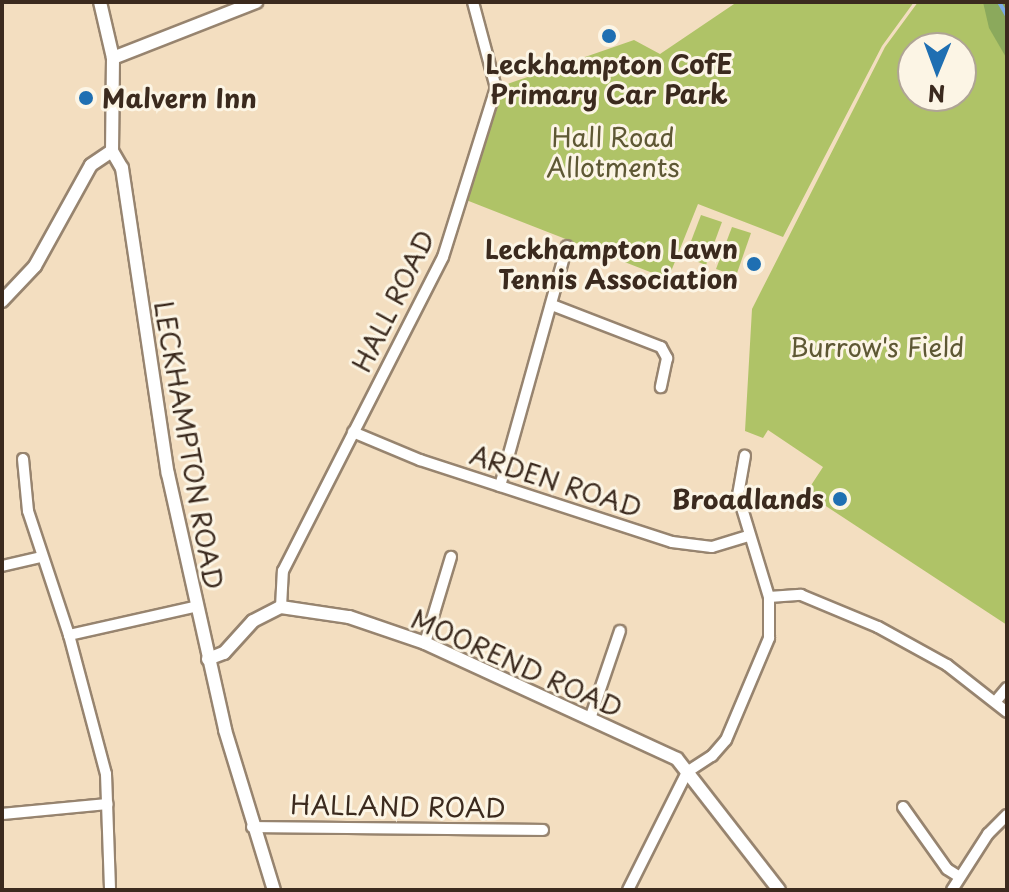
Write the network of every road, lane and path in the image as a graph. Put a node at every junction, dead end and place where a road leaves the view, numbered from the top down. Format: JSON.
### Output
{"nodes":[{"id":1,"x":100,"y":2,"type":"edge"},
{"id":2,"x":256,"y":2,"type":"edge"},
{"id":3,"x":473,"y":2,"type":"edge"},
{"id":4,"x":113,"y":58,"type":"junction"},
{"id":5,"x":112,"y":151,"type":"junction"},
{"id":6,"x":567,"y":246,"type":"dead end"},
{"id":7,"x":2,"y":301,"type":"edge"},
{"id":8,"x":552,"y":305,"type":"junction"},
{"id":9,"x":661,"y":387,"type":"dead end"},
{"id":10,"x":353,"y":432,"type":"junction"},
{"id":11,"x":745,"y":456,"type":"dead end"},
{"id":12,"x":23,"y":459,"type":"dead end"},
{"id":13,"x":500,"y":486,"type":"junction"},
{"id":14,"x":749,"y":536,"type":"junction"},
{"id":15,"x":41,"y":557,"type":"junction"},
{"id":16,"x":451,"y":557,"type":"dead end"},
{"id":17,"x":2,"y":566,"type":"edge"},
{"id":18,"x":769,"y":597,"type":"junction"},
{"id":19,"x":194,"y":607,"type":"junction"},
{"id":20,"x":281,"y":607,"type":"junction"},
{"id":21,"x":620,"y":631,"type":"dead end"},
{"id":22,"x":69,"y":635,"type":"junction"},
{"id":23,"x":425,"y":643,"type":"junction"},
{"id":24,"x":208,"y":659,"type":"junction"},
{"id":25,"x":1007,"y":688,"type":"edge"},
{"id":26,"x":996,"y":701,"type":"junction"},
{"id":27,"x":1007,"y":712,"type":"edge"},
{"id":28,"x":590,"y":719,"type":"junction"},
{"id":29,"x":687,"y":772,"type":"junction"},
{"id":30,"x":108,"y":804,"type":"junction"},
{"id":31,"x":903,"y":807,"type":"dead end"},
{"id":32,"x":2,"y":814,"type":"edge"},
{"id":33,"x":1007,"y":815,"type":"edge"},
{"id":34,"x":252,"y":827,"type":"junction"},
{"id":35,"x":543,"y":830,"type":"dead end"},
{"id":36,"x":960,"y":877,"type":"junction"},
{"id":37,"x":110,"y":890,"type":"edge"},
{"id":38,"x":274,"y":890,"type":"edge"},
{"id":39,"x":628,"y":890,"type":"edge"},
{"id":40,"x":779,"y":890,"type":"edge"},
{"id":41,"x":952,"y":890,"type":"edge"}],
"edges":[{"from":1,"to":4,"type":"street","name":"LECKHAMPTON ROAD"},
{"from":2,"to":4,"type":"street"},
{"from":3,"to":10,"type":"street","name":"HALL ROAD"},
{"from":4,"to":5,"type":"street","name":"LECKHAMPTON ROAD"},
{"from":5,"to":7,"type":"street"},
{"from":5,"to":19,"type":"street","name":"LECKHAMPTON ROAD"},
{"from":6,"to":8,"type":"street"},
{"from":8,"to":9,"type":"street"},
{"from":8,"to":13,"type":"street"},
{"from":10,"to":13,"type":"street","name":"ARDEN ROAD"},
{"from":10,"to":20,"type":"street","name":"HALL ROAD"},
{"from":11,"to":14,"type":"street"},
{"from":12,"to":15,"type":"street"},
{"from":13,"to":14,"type":"street","name":"ARDEN ROAD"},
{"from":14,"to":18,"type":"street"},
{"from":15,"to":17,"type":"street"},
{"from":15,"to":22,"type":"street"},
{"from":16,"to":23,"type":"street"},
{"from":18,"to":26,"type":"street"},
{"from":18,"to":29,"type":"street"},
{"from":19,"to":22,"type":"street"},
{"from":19,"to":24,"type":"street","name":"LECKHAMPTON ROAD"},
{"from":20,"to":23,"type":"street","name":"MOOREND ROAD"},
{"from":20,"to":24,"type":"street"},
{"from":21,"to":28,"type":"street"},
{"from":22,"to":30,"type":"street"},
{"from":23,"to":28,"type":"street","name":"MOOREND ROAD"},
{"from":24,"to":34,"type":"street","name":"LECKHAMPTON ROAD"},
{"from":25,"to":26,"type":"street"},
{"from":26,"to":27,"type":"street"},
{"from":28,"to":29,"type":"street","name":"MOOREND ROAD"},
{"from":29,"to":39,"type":"street"},
{"from":29,"to":40,"type":"street","name":"MOOREND ROAD"},
{"from":30,"to":32,"type":"street"},
{"from":30,"to":37,"type":"street"},
{"from":31,"to":36,"type":"street"},
{"from":33,"to":36,"type":"street"},
{"from":34,"to":35,"type":"street","name":"HALLAND ROAD"},
{"from":34,"to":38,"type":"street","name":"LECKHAMPTON ROAD"},
{"from":36,"to":41,"type":"street"}]}
